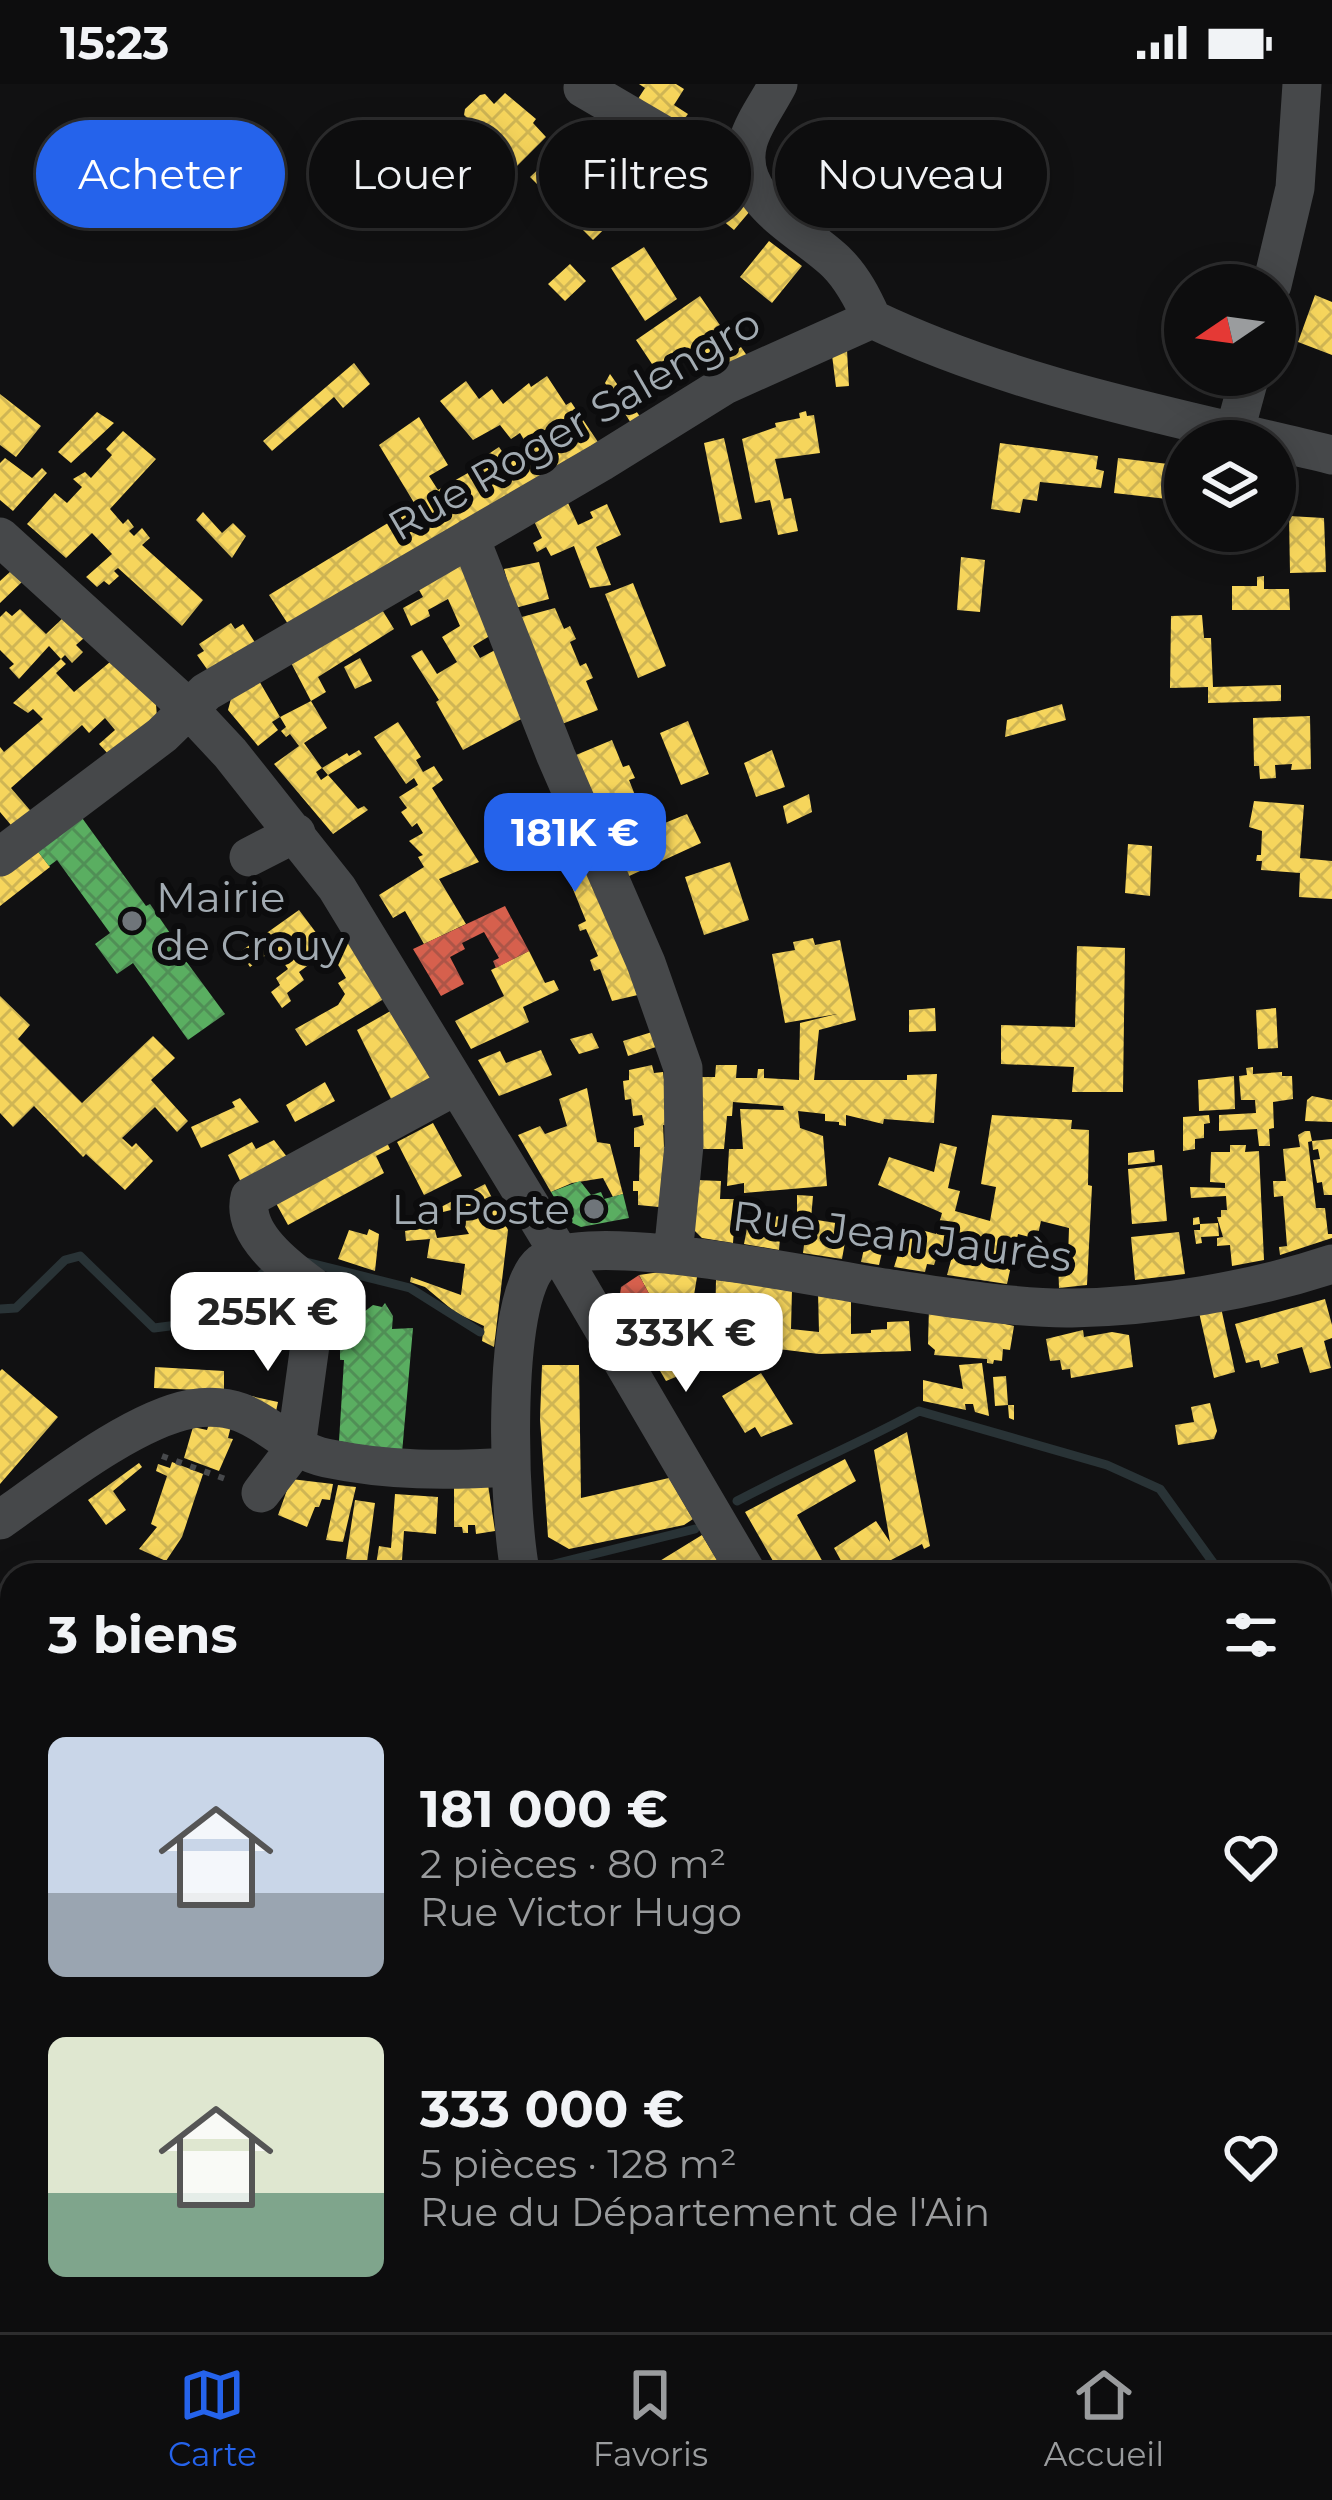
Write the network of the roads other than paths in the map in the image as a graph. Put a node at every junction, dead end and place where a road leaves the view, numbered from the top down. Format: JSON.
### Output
{"nodes":[{"id":1,"x":778,"y":84,"type":"edge"},
{"id":2,"x":1302,"y":84,"type":"edge"},
{"id":3,"x":583,"y":88,"type":"dead end"},
{"id":4,"x":638,"y":120,"type":"edge"},
{"id":5,"x":751,"y":136,"type":"edge"},
{"id":6,"x":751,"y":177,"type":"edge"},
{"id":7,"x":1277,"y":264,"type":"edge"},
{"id":8,"x":872,"y":319,"type":"junction"},
{"id":9,"x":1191,"y":420,"type":"edge"},
{"id":10,"x":1296,"y":445,"type":"edge"},
{"id":11,"x":1332,"y":454,"type":"edge"},
{"id":12,"x":0,"y":537,"type":"edge"},
{"id":13,"x":470,"y":538,"type":"junction"},
{"id":14,"x":187,"y":707,"type":"junction"},
{"id":15,"x":296,"y":833,"type":"junction"},
{"id":16,"x":0,"y":857,"type":"edge"},
{"id":17,"x":249,"y":857,"type":"dead end"},
{"id":18,"x":457,"y":1085,"type":"junction"},
{"id":19,"x":559,"y":1252,"type":"junction"},
{"id":20,"x":673,"y":1255,"type":"junction"},
{"id":21,"x":1332,"y":1264,"type":"edge"},
{"id":22,"x":296,"y":1447,"type":"junction"},
{"id":23,"x":510,"y":1468,"type":"junction"},
{"id":24,"x":261,"y":1493,"type":"road end"},
{"id":25,"x":0,"y":1520,"type":"edge"},
{"id":26,"x":518,"y":1563,"type":"edge"},
{"id":27,"x":741,"y":1563,"type":"edge"}],
"edges":[{"from":1,"to":5,"type":"street"},
{"from":2,"to":7,"type":"street"},
{"from":3,"to":4,"type":"street"},
{"from":6,"to":8,"type":"street"},
{"from":8,"to":9,"type":"street"},
{"from":8,"to":13,"type":"street","name":"Rue Roger Salengro"},
{"from":10,"to":11,"type":"street"},
{"from":12,"to":14,"type":"street"},
{"from":13,"to":14,"type":"street","name":"Rue Roger Salengro"},
{"from":13,"to":20,"type":"street"},
{"from":14,"to":15,"type":"street"},
{"from":14,"to":16,"type":"street","name":"Rue Roger Salengro"},
{"from":15,"to":17,"type":"street"},
{"from":15,"to":18,"type":"street"},
{"from":18,"to":19,"type":"street"},
{"from":18,"to":22,"type":"street"},
{"from":19,"to":20,"type":"street","name":"Rue Jean Jaurès"},
{"from":19,"to":23,"type":"street"},
{"from":19,"to":27,"type":"street"},
{"from":20,"to":21,"type":"street","name":"Rue Jean Jaurès"},
{"from":22,"to":23,"type":"street"},
{"from":22,"to":24,"type":"street"},
{"from":22,"to":25,"type":"street"},
{"from":23,"to":26,"type":"street"}]}
